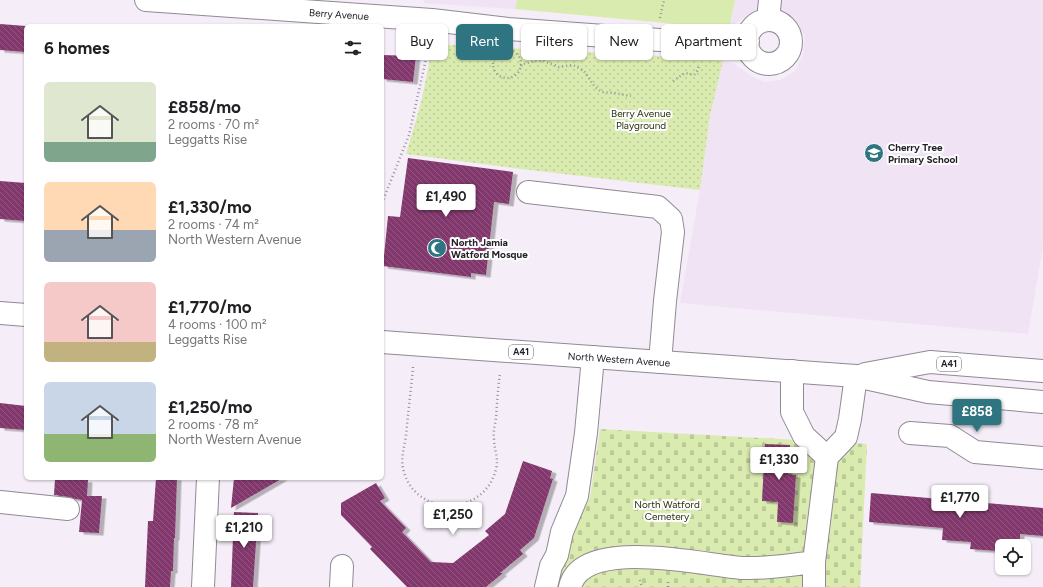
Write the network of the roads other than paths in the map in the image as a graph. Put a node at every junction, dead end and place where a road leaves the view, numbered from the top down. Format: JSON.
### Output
{"nodes":[{"id":1,"x":146,"y":0,"type":"edge"},
{"id":2,"x":181,"y":1,"type":"edge"},
{"id":3,"x":769,"y":10,"type":"edge"},
{"id":4,"x":756,"y":25,"type":"edge"},
{"id":5,"x":661,"y":41,"type":"edge"},
{"id":6,"x":756,"y":59,"type":"edge"},
{"id":7,"x":528,"y":192,"type":"dead end"},
{"id":8,"x":0,"y":312,"type":"edge"},
{"id":9,"x":24,"y":315,"type":"edge"},
{"id":10,"x":384,"y":342,"type":"edge"},
{"id":11,"x":593,"y":357,"type":"junction"},
{"id":12,"x":660,"y":362,"type":"junction"},
{"id":13,"x":792,"y":371,"type":"junction"},
{"id":14,"x":1043,"y":371,"type":"edge"},
{"id":15,"x":856,"y":376,"type":"junction"},
{"id":16,"x":1043,"y":402,"type":"edge"},
{"id":17,"x":910,"y":432,"type":"dead end"},
{"id":18,"x":827,"y":458,"type":"junction"},
{"id":19,"x":1043,"y":458,"type":"edge"},
{"id":20,"x":208,"y":480,"type":"edge"},
{"id":21,"x":0,"y":502,"type":"edge"},
{"id":22,"x":68,"y":509,"type":"dead end"},
{"id":23,"x":814,"y":562,"type":"junction"},
{"id":24,"x":203,"y":587,"type":"edge"},
{"id":25,"x":546,"y":587,"type":"edge"},
{"id":26,"x":570,"y":587,"type":"edge"},
{"id":27,"x":814,"y":587,"type":"edge"}],
"edges":[{"from":1,"to":2,"type":"main road","name":"Berry Avenue"},
{"from":2,"to":5,"type":"main road","name":"Berry Avenue"},
{"from":3,"to":4,"type":"main road"},
{"from":3,"to":6,"type":"main road"},
{"from":7,"to":12,"type":"main road"},
{"from":8,"to":9,"type":"main road"},
{"from":10,"to":11,"type":"main road","name":"North Western Avenue","number":"A41"},
{"from":11,"to":12,"type":"main road","name":"North Western Avenue","number":"A41"},
{"from":11,"to":25,"type":"main road"},
{"from":12,"to":13,"type":"main road","name":"North Western Avenue","number":"A41"},
{"from":13,"to":15,"type":"main road","name":"North Western Avenue","number":"A41"},
{"from":13,"to":18,"type":"main road"},
{"from":14,"to":15,"type":"main road","name":"North Western Avenue","number":"A41"},
{"from":15,"to":16,"type":"main road","name":"North Western Avenue","number":"A41"},
{"from":15,"to":18,"type":"main road"},
{"from":17,"to":19,"type":"main road"},
{"from":18,"to":23,"type":"main road"},
{"from":20,"to":24,"type":"main road"},
{"from":21,"to":22,"type":"main road"},
{"from":23,"to":26,"type":"main road"},
{"from":23,"to":27,"type":"main road"}]}
